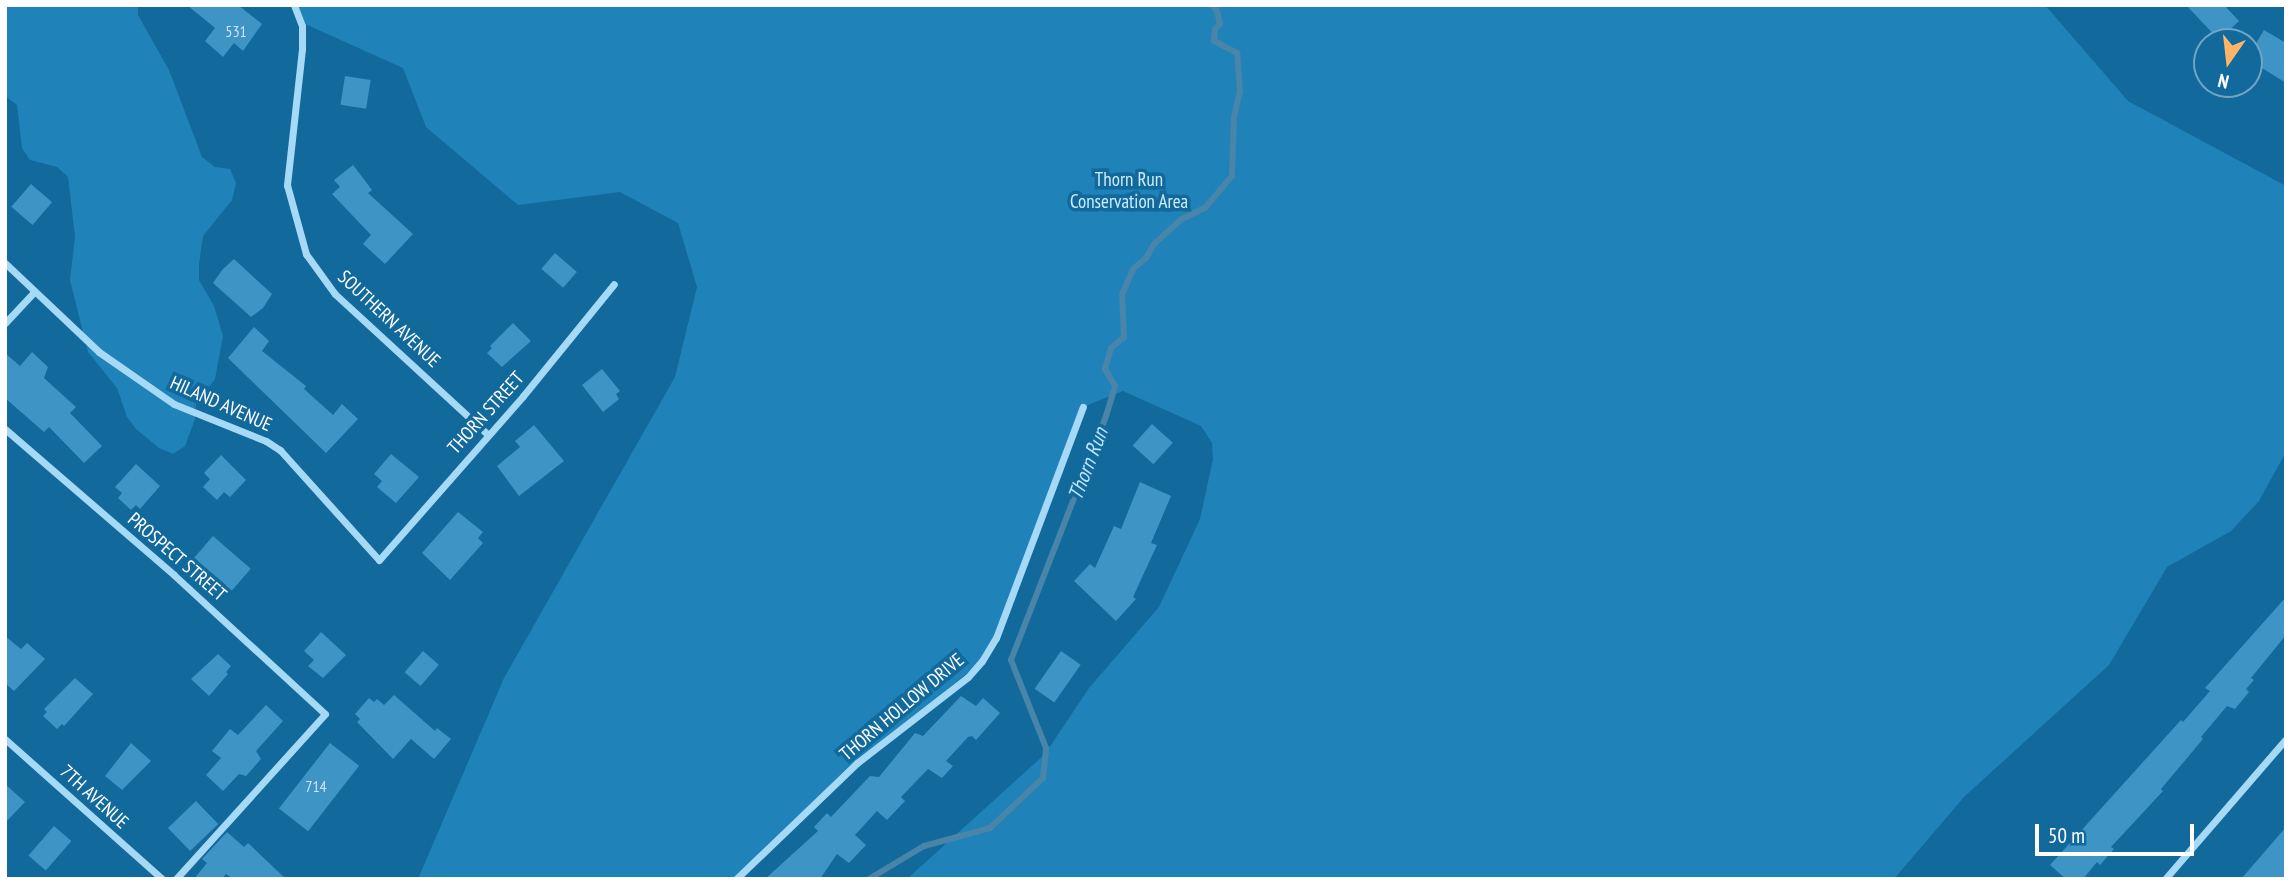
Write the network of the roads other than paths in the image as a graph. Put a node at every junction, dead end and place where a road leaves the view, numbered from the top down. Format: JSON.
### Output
{"nodes":[{"id":1,"x":294,"y":5,"type":"edge"},
{"id":2,"x":5,"y":264,"type":"edge"},
{"id":3,"x":614,"y":284,"type":"dead end"},
{"id":4,"x":34,"y":292,"type":"junction"},
{"id":5,"x":5,"y":323,"type":"edge"},
{"id":6,"x":1083,"y":407,"type":"dead end"},
{"id":7,"x":5,"y":429,"type":"edge"},
{"id":8,"x":487,"y":434,"type":"junction"},
{"id":9,"x":379,"y":560,"type":"joint"},
{"id":10,"x":5,"y":739,"type":"edge"},
{"id":11,"x":2286,"y":739,"type":"edge"},
{"id":12,"x":162,"y":879,"type":"edge"},
{"id":13,"x":176,"y":879,"type":"edge"},
{"id":14,"x":736,"y":879,"type":"edge"},
{"id":15,"x":2165,"y":879,"type":"edge"}],
"edges":[{"from":1,"to":8,"type":"street","name":"SOUTHERN AVENUE"},
{"from":2,"to":4,"type":"street","name":"HILAND AVENUE"},
{"from":3,"to":8,"type":"street","name":"THORN STREET"},
{"from":4,"to":5,"type":"street"},
{"from":4,"to":9,"type":"street","name":"HILAND AVENUE"},
{"from":6,"to":14,"type":"street","name":"THORN HOLLOW DRIVE"},
{"from":7,"to":13,"type":"street","name":"PROSPECT STREET"},
{"from":8,"to":9,"type":"street","name":"THORN STREET"},
{"from":10,"to":12,"type":"street","name":"7TH AVENUE"},
{"from":11,"to":15,"type":"street"}]}
